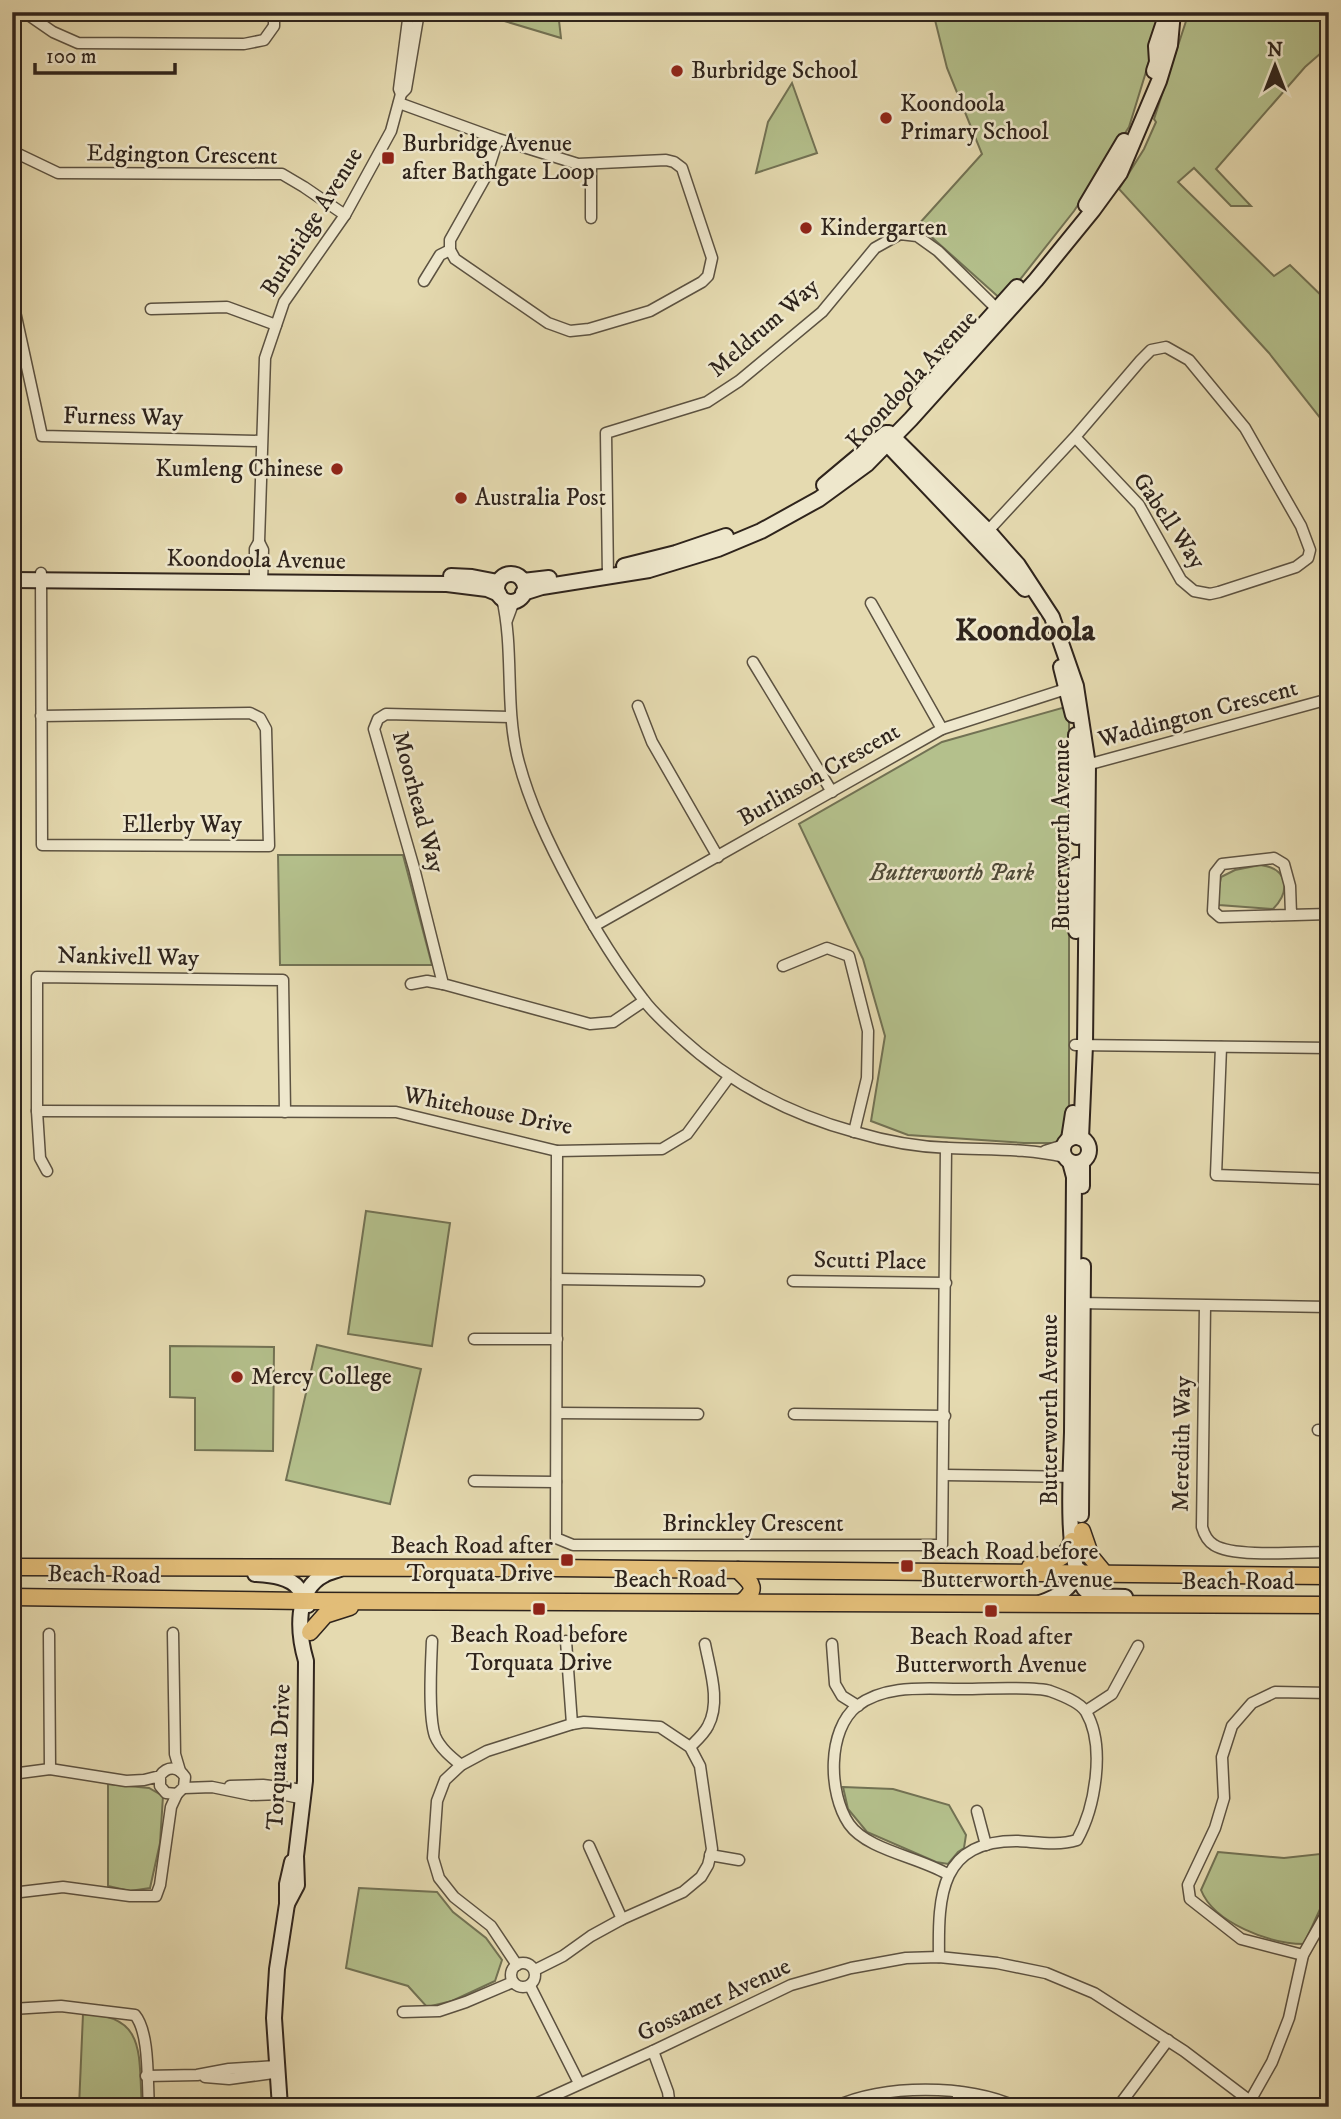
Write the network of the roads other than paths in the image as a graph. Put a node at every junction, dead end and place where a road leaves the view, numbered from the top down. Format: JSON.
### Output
{"nodes":[{"id":1,"x":24,"y":12,"type":"edge"},
{"id":2,"x":274,"y":12,"type":"edge"},
{"id":3,"x":410,"y":12,"type":"edge"},
{"id":4,"x":419,"y":12,"type":"edge"},
{"id":5,"x":1166,"y":12,"type":"edge"},
{"id":6,"x":1173,"y":12,"type":"edge"},
{"id":7,"x":400,"y":99,"type":"junction"},
{"id":8,"x":498,"y":139,"type":"junction"},
{"id":9,"x":12,"y":151,"type":"edge"},
{"id":10,"x":591,"y":164,"type":"junction"},
{"id":11,"x":345,"y":215,"type":"junction"},
{"id":12,"x":591,"y":218,"type":"dead end"},
{"id":13,"x":450,"y":250,"type":"junction"},
{"id":14,"x":424,"y":281,"type":"dead end"},
{"id":15,"x":12,"y":298,"type":"edge"},
{"id":16,"x":151,"y":309,"type":"dead end"},
{"id":17,"x":1000,"y":312,"type":"junction"},
{"id":18,"x":276,"y":325,"type":"junction"},
{"id":19,"x":1075,"y":437,"type":"junction"},
{"id":20,"x":887,"y":438,"type":"junction"},
{"id":21,"x":260,"y":441,"type":"junction"},
{"id":22,"x":984,"y":535,"type":"junction"},
{"id":23,"x":12,"y":572,"type":"edge"},
{"id":24,"x":607,"y":574,"type":"junction"},
{"id":25,"x":41,"y":577,"type":"junction"},
{"id":26,"x":258,"y":579,"type":"junction"},
{"id":27,"x":12,"y":580,"type":"edge"},
{"id":28,"x":510,"y":591,"type":"junction"},
{"id":29,"x":871,"y":603,"type":"dead end"},
{"id":30,"x":753,"y":662,"type":"dead end"},
{"id":31,"x":1072,"y":687,"type":"junction"},
{"id":32,"x":1329,"y":699,"type":"edge"},
{"id":33,"x":638,"y":706,"type":"dead end"},
{"id":34,"x":41,"y":716,"type":"junction"},
{"id":35,"x":510,"y":717,"type":"junction"},
{"id":36,"x":942,"y":729,"type":"junction"},
{"id":37,"x":1083,"y":766,"type":"junction"},
{"id":38,"x":832,"y":792,"type":"junction"},
{"id":39,"x":718,"y":857,"type":"junction"},
{"id":40,"x":1291,"y":914,"type":"junction"},
{"id":41,"x":1329,"y":914,"type":"edge"},
{"id":42,"x":594,"y":926,"type":"junction"},
{"id":43,"x":783,"y":966,"type":"dead end"},
{"id":44,"x":411,"y":984,"type":"dead end"},
{"id":45,"x":443,"y":984,"type":"junction"},
{"id":46,"x":643,"y":1001,"type":"junction"},
{"id":47,"x":1080,"y":1045,"type":"junction"},
{"id":48,"x":1221,"y":1047,"type":"junction"},
{"id":49,"x":1329,"y":1048,"type":"edge"},
{"id":50,"x":729,"y":1077,"type":"junction"},
{"id":51,"x":37,"y":1111,"type":"junction"},
{"id":52,"x":285,"y":1112,"type":"junction"},
{"id":53,"x":854,"y":1132,"type":"junction"},
{"id":54,"x":946,"y":1148,"type":"junction"},
{"id":55,"x":1072,"y":1150,"type":"junction"},
{"id":56,"x":557,"y":1151,"type":"junction"},
{"id":57,"x":47,"y":1171,"type":"dead end"},
{"id":58,"x":1329,"y":1178,"type":"edge"},
{"id":59,"x":557,"y":1279,"type":"junction"},
{"id":60,"x":699,"y":1281,"type":"dead end"},
{"id":61,"x":793,"y":1281,"type":"dead end"},
{"id":62,"x":946,"y":1283,"type":"junction"},
{"id":63,"x":1078,"y":1303,"type":"junction"},
{"id":64,"x":1205,"y":1306,"type":"junction"},
{"id":65,"x":1329,"y":1307,"type":"edge"},
{"id":66,"x":474,"y":1339,"type":"dead end"},
{"id":67,"x":557,"y":1339,"type":"junction"},
{"id":68,"x":556,"y":1413,"type":"junction"},
{"id":69,"x":698,"y":1414,"type":"dead end"},
{"id":70,"x":794,"y":1414,"type":"dead end"},
{"id":71,"x":945,"y":1416,"type":"junction"},
{"id":72,"x":944,"y":1475,"type":"junction"},
{"id":73,"x":1076,"y":1476,"type":"junction"},
{"id":74,"x":474,"y":1481,"type":"dead end"},
{"id":75,"x":556,"y":1482,"type":"junction"},
{"id":76,"x":1077,"y":1536,"type":"junction"},
{"id":77,"x":1329,"y":1552,"type":"edge"},
{"id":78,"x":195,"y":1566,"type":"junction"},
{"id":79,"x":12,"y":1567,"type":"edge"},
{"id":80,"x":346,"y":1567,"type":"junction"},
{"id":81,"x":738,"y":1570,"type":"junction"},
{"id":82,"x":1007,"y":1573,"type":"junction"},
{"id":83,"x":1078,"y":1574,"type":"junction"},
{"id":84,"x":1105,"y":1574,"type":"junction"},
{"id":85,"x":1329,"y":1576,"type":"edge"},
{"id":86,"x":12,"y":1597,"type":"edge"},
{"id":87,"x":304,"y":1601,"type":"junction"},
{"id":88,"x":401,"y":1601,"type":"junction"},
{"id":89,"x":742,"y":1602,"type":"junction"},
{"id":90,"x":1039,"y":1603,"type":"junction"},
{"id":91,"x":1154,"y":1604,"type":"junction"},
{"id":92,"x":1329,"y":1605,"type":"edge"},
{"id":93,"x":310,"y":1632,"type":"junction"},
{"id":94,"x":173,"y":1633,"type":"dead end"},
{"id":95,"x":49,"y":1634,"type":"dead end"},
{"id":96,"x":432,"y":1641,"type":"dead end"},
{"id":97,"x":566,"y":1641,"type":"dead end"},
{"id":98,"x":705,"y":1644,"type":"dead end"},
{"id":99,"x":832,"y":1644,"type":"dead end"},
{"id":100,"x":1138,"y":1646,"type":"dead end"},
{"id":101,"x":306,"y":1661,"type":"junction"},
{"id":102,"x":1329,"y":1693,"type":"edge"},
{"id":103,"x":858,"y":1706,"type":"junction"},
{"id":104,"x":1086,"y":1711,"type":"junction"},
{"id":105,"x":572,"y":1724,"type":"junction"},
{"id":106,"x":690,"y":1747,"type":"junction"},
{"id":107,"x":461,"y":1765,"type":"junction"},
{"id":108,"x":50,"y":1769,"type":"junction"},
{"id":109,"x":12,"y":1774,"type":"edge"},
{"id":110,"x":172,"y":1782,"type":"junction"},
{"id":111,"x":304,"y":1794,"type":"junction"},
{"id":112,"x":977,"y":1811,"type":"dead end"},
{"id":113,"x":986,"y":1845,"type":"junction"},
{"id":114,"x":589,"y":1846,"type":"dead end"},
{"id":115,"x":710,"y":1855,"type":"junction"},
{"id":116,"x":739,"y":1860,"type":"dead end"},
{"id":117,"x":947,"y":1874,"type":"junction"},
{"id":118,"x":12,"y":1893,"type":"edge"},
{"id":119,"x":1329,"y":1909,"type":"edge"},
{"id":120,"x":622,"y":1919,"type":"junction"},
{"id":121,"x":1303,"y":1955,"type":"junction"},
{"id":122,"x":939,"y":1957,"type":"junction"},
{"id":123,"x":517,"y":1965,"type":"junction"},
{"id":124,"x":535,"y":1970,"type":"junction"},
{"id":125,"x":513,"y":1982,"type":"junction"},
{"id":126,"x":530,"y":1986,"type":"junction"},
{"id":127,"x":12,"y":2009,"type":"edge"},
{"id":128,"x":403,"y":2012,"type":"dead end"},
{"id":129,"x":1168,"y":2040,"type":"junction"},
{"id":130,"x":653,"y":2051,"type":"junction"},
{"id":131,"x":276,"y":2070,"type":"junction"},
{"id":132,"x":146,"y":2076,"type":"junction"},
{"id":133,"x":579,"y":2083,"type":"junction"},
{"id":134,"x":960,"y":2092,"type":"junction"},
{"id":135,"x":280,"y":2100,"type":"edge"},
{"id":136,"x":1250,"y":2101,"type":"junction"},
{"id":137,"x":149,"y":2107,"type":"edge"},
{"id":138,"x":286,"y":2107,"type":"edge"},
{"id":139,"x":529,"y":2107,"type":"edge"},
{"id":140,"x":670,"y":2107,"type":"edge"},
{"id":141,"x":835,"y":2107,"type":"edge"},
{"id":142,"x":956,"y":2107,"type":"edge"},
{"id":143,"x":1016,"y":2107,"type":"edge"},
{"id":144,"x":1118,"y":2107,"type":"edge"},
{"id":145,"x":1261,"y":2107,"type":"edge"}],
"edges":[{"from":1,"to":2,"type":"street"},
{"from":3,"to":7,"type":"street","name":"Burbridge Avenue"},
{"from":4,"to":7,"type":"street","name":"Burbridge Avenue"},
{"from":5,"to":17,"type":"street","name":"Koondoola Avenue"},
{"from":6,"to":17,"type":"street","name":"Koondoola Avenue"},
{"from":7,"to":8,"type":"street"},
{"from":7,"to":11,"type":"street","name":"Burbridge Avenue"},
{"from":8,"to":10,"type":"street"},
{"from":8,"to":13,"type":"street"},
{"from":9,"to":11,"type":"street","name":"Edgington Crescent"},
{"from":10,"to":12,"type":"street"},
{"from":10,"to":13,"type":"street"},
{"from":11,"to":18,"type":"street","name":"Burbridge Avenue"},
{"from":13,"to":14,"type":"street"},
{"from":15,"to":21,"type":"street","name":"Furness Way"},
{"from":16,"to":18,"type":"street"},
{"from":17,"to":20,"type":"street","name":"Koondoola Avenue"},
{"from":17,"to":24,"type":"street","name":"Meldrum Way"},
{"from":18,"to":21,"type":"street","name":"Burbridge Avenue"},
{"from":19,"to":19,"type":"street","name":"Gabell Way"},
{"from":19,"to":22,"type":"street","name":"Gabell Way"},
{"from":20,"to":22,"type":"street","name":"Butterworth Avenue"},
{"from":20,"to":24,"type":"street","name":"Koondoola Avenue"},
{"from":21,"to":26,"type":"street","name":"Burbridge Avenue"},
{"from":22,"to":31,"type":"street","name":"Butterworth Avenue"},
{"from":23,"to":25,"type":"street","name":"Koondoola Avenue"},
{"from":24,"to":28,"type":"street","name":"Koondoola Avenue"},
{"from":25,"to":26,"type":"street","name":"Koondoola Avenue"},
{"from":25,"to":27,"type":"street","name":"Koondoola Avenue"},
{"from":25,"to":34,"type":"street","name":"Ellerby Way"},
{"from":26,"to":28,"type":"street","name":"Koondoola Avenue"},
{"from":28,"to":35,"type":"street"},
{"from":29,"to":36,"type":"street"},
{"from":30,"to":38,"type":"street"},
{"from":31,"to":36,"type":"street","name":"Burlinson Crescent"},
{"from":31,"to":37,"type":"street","name":"Butterworth Avenue"},
{"from":32,"to":37,"type":"street","name":"Waddington Crescent"},
{"from":33,"to":39,"type":"street"},
{"from":34,"to":34,"type":"street","name":"Ellerby Way"},
{"from":35,"to":42,"type":"street"},
{"from":35,"to":45,"type":"street","name":"Moorhead Way"},
{"from":36,"to":38,"type":"street","name":"Burlinson Crescent"},
{"from":37,"to":47,"type":"street","name":"Butterworth Avenue"},
{"from":38,"to":39,"type":"street","name":"Burlinson Crescent"},
{"from":39,"to":42,"type":"street","name":"Burlinson Crescent"},
{"from":40,"to":40,"type":"street"},
{"from":40,"to":41,"type":"street"},
{"from":42,"to":46,"type":"street"},
{"from":43,"to":53,"type":"street"},
{"from":44,"to":45,"type":"street"},
{"from":45,"to":46,"type":"street"},
{"from":46,"to":50,"type":"street"},
{"from":47,"to":48,"type":"street"},
{"from":47,"to":55,"type":"street","name":"Butterworth Avenue"},
{"from":48,"to":49,"type":"street"},
{"from":48,"to":58,"type":"street"},
{"from":50,"to":53,"type":"street"},
{"from":50,"to":56,"type":"street","name":"Whitehouse Drive"},
{"from":51,"to":52,"type":"street","name":"Whitehouse Drive"},
{"from":51,"to":52,"type":"street","name":"Nankivell Way"},
{"from":51,"to":57,"type":"street","name":"Nankivell Way"},
{"from":52,"to":56,"type":"street","name":"Whitehouse Drive"},
{"from":53,"to":54,"type":"street"},
{"from":54,"to":55,"type":"street"},
{"from":54,"to":62,"type":"street","name":"Brinckley Crescent"},
{"from":55,"to":63,"type":"street","name":"Butterworth Avenue"},
{"from":56,"to":59,"type":"street","name":"Brinckley Crescent"},
{"from":59,"to":60,"type":"street"},
{"from":59,"to":67,"type":"street","name":"Brinckley Crescent"},
{"from":61,"to":62,"type":"street","name":"Scutti Place"},
{"from":62,"to":71,"type":"street","name":"Brinckley Crescent"},
{"from":63,"to":64,"type":"street"},
{"from":63,"to":73,"type":"street","name":"Butterworth Avenue"},
{"from":64,"to":65,"type":"street"},
{"from":64,"to":77,"type":"street","name":"Meredith Way"},
{"from":66,"to":67,"type":"street"},
{"from":67,"to":68,"type":"street","name":"Brinckley Crescent"},
{"from":68,"to":69,"type":"street"},
{"from":68,"to":75,"type":"street","name":"Brinckley Crescent"},
{"from":70,"to":71,"type":"street"},
{"from":71,"to":72,"type":"street","name":"Brinckley Crescent"},
{"from":72,"to":73,"type":"street"},
{"from":72,"to":75,"type":"street","name":"Brinckley Crescent"},
{"from":73,"to":76,"type":"street","name":"Butterworth Avenue"},
{"from":74,"to":75,"type":"street"},
{"from":76,"to":82,"type":"main road"},
{"from":76,"to":83,"type":"street","name":"Butterworth Avenue"},
{"from":76,"to":84,"type":"main road"},
{"from":78,"to":79,"type":"main road","name":"Beach Road"},
{"from":78,"to":80,"type":"main road","name":"Beach Road"},
{"from":78,"to":87,"type":"street"},
{"from":80,"to":81,"type":"main road","name":"Beach Road"},
{"from":80,"to":87,"type":"street"},
{"from":81,"to":82,"type":"main road","name":"Beach Road"},
{"from":81,"to":89,"type":"main road"},
{"from":82,"to":83,"type":"main road","name":"Beach Road"},
{"from":83,"to":84,"type":"main road","name":"Beach Road"},
{"from":83,"to":90,"type":"street"},
{"from":83,"to":91,"type":"street"},
{"from":84,"to":85,"type":"main road","name":"Beach Road"},
{"from":86,"to":87,"type":"main road","name":"Beach Road"},
{"from":87,"to":88,"type":"main road","name":"Beach Road"},
{"from":87,"to":93,"type":"street","name":"Torquata Drive"},
{"from":87,"to":101,"type":"street","name":"Torquata Drive"},
{"from":88,"to":89,"type":"main road","name":"Beach Road"},
{"from":88,"to":93,"type":"main road"},
{"from":89,"to":90,"type":"main road","name":"Beach Road"},
{"from":90,"to":91,"type":"main road","name":"Beach Road"},
{"from":91,"to":92,"type":"main road","name":"Beach Road"},
{"from":93,"to":101,"type":"street","name":"Torquata Drive"},
{"from":94,"to":110,"type":"street"},
{"from":95,"to":108,"type":"street"},
{"from":96,"to":107,"type":"street"},
{"from":97,"to":105,"type":"street"},
{"from":98,"to":106,"type":"street"},
{"from":99,"to":103,"type":"street"},
{"from":100,"to":104,"type":"street"},
{"from":101,"to":111,"type":"street","name":"Torquata Drive"},
{"from":102,"to":121,"type":"street"},
{"from":103,"to":104,"type":"street"},
{"from":103,"to":117,"type":"street"},
{"from":104,"to":113,"type":"street"},
{"from":105,"to":106,"type":"street"},
{"from":105,"to":107,"type":"street"},
{"from":106,"to":115,"type":"street"},
{"from":107,"to":123,"type":"street"},
{"from":108,"to":109,"type":"street"},
{"from":108,"to":110,"type":"street"},
{"from":110,"to":111,"type":"street"},
{"from":110,"to":118,"type":"street"},
{"from":111,"to":131,"type":"street","name":"Torquata Drive"},
{"from":112,"to":113,"type":"street"},
{"from":113,"to":117,"type":"street"},
{"from":114,"to":120,"type":"street"},
{"from":115,"to":116,"type":"street"},
{"from":115,"to":120,"type":"street"},
{"from":117,"to":122,"type":"street"},
{"from":119,"to":121,"type":"street"},
{"from":120,"to":124,"type":"street"},
{"from":121,"to":136,"type":"street"},
{"from":122,"to":129,"type":"street","name":"Gossamer Avenue"},
{"from":122,"to":130,"type":"street","name":"Gossamer Avenue"},
{"from":123,"to":124,"type":"street"},
{"from":123,"to":125,"type":"street"},
{"from":124,"to":126,"type":"street"},
{"from":125,"to":126,"type":"street"},
{"from":125,"to":128,"type":"street"},
{"from":126,"to":133,"type":"street"},
{"from":127,"to":132,"type":"street"},
{"from":129,"to":136,"type":"street","name":"Gossamer Avenue"},
{"from":129,"to":144,"type":"street"},
{"from":130,"to":133,"type":"street","name":"Gossamer Avenue"},
{"from":130,"to":140,"type":"street"},
{"from":131,"to":132,"type":"street"},
{"from":131,"to":135,"type":"street","name":"Torquata Drive"},
{"from":132,"to":137,"type":"street"},
{"from":133,"to":139,"type":"street","name":"Gossamer Avenue"},
{"from":134,"to":141,"type":"street"},
{"from":134,"to":142,"type":"street"},
{"from":134,"to":143,"type":"street"},
{"from":135,"to":138,"type":"street","name":"Torquata Drive"},
{"from":136,"to":145,"type":"street","name":"Gossamer Avenue"}]}
